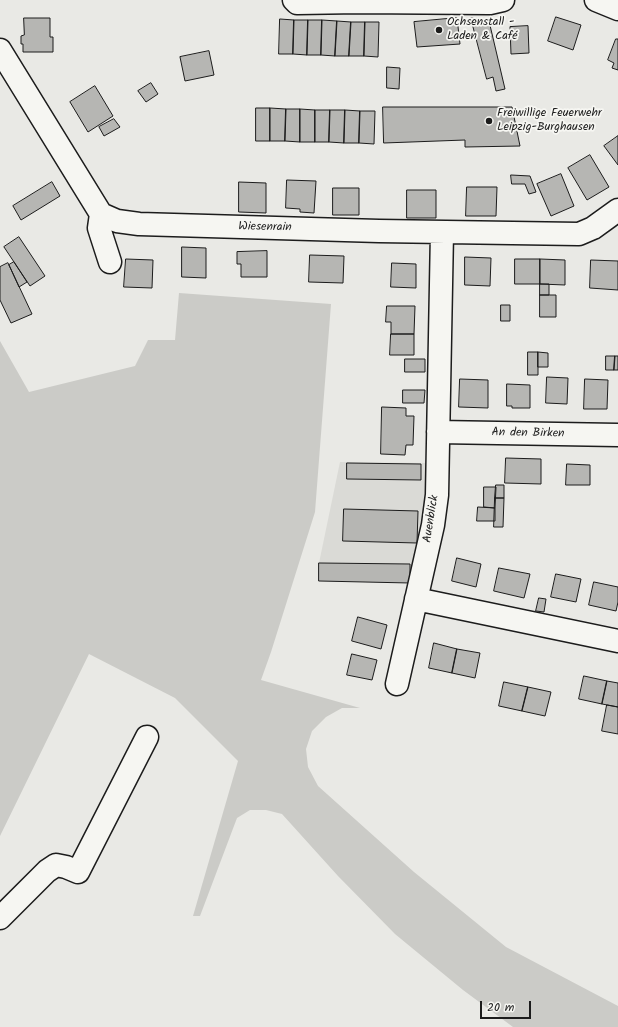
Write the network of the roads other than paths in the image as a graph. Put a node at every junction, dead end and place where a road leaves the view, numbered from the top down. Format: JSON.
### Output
{"nodes":[{"id":1,"x":294,"y":0,"type":"edge"},
{"id":2,"x":503,"y":0,"type":"edge"},
{"id":3,"x":596,"y":0,"type":"edge"},
{"id":4,"x":618,"y":9,"type":"edge"},
{"id":5,"x":0,"y":50,"type":"edge"},
{"id":6,"x":618,"y":210,"type":"edge"},
{"id":7,"x":101,"y":214,"type":"junction"},
{"id":8,"x":442,"y":232,"type":"junction"},
{"id":9,"x":110,"y":262,"type":"dead end"},
{"id":10,"x":438,"y":432,"type":"junction"},
{"id":11,"x":618,"y":436,"type":"edge"},
{"id":12,"x":416,"y":599,"type":"junction"},
{"id":13,"x":618,"y":641,"type":"edge"},
{"id":14,"x":397,"y":684,"type":"dead end"},
{"id":15,"x":147,"y":737,"type":"dead end"},
{"id":16,"x":0,"y":918,"type":"edge"}],
"edges":[{"from":1,"to":2,"type":"street"},
{"from":3,"to":4,"type":"street"},
{"from":5,"to":7,"type":"street"},
{"from":6,"to":8,"type":"street","name":"Wiesenrain"},
{"from":7,"to":8,"type":"street","name":"Wiesenrain"},
{"from":7,"to":9,"type":"street"},
{"from":8,"to":10,"type":"street","name":"Auenblick"},
{"from":10,"to":11,"type":"street","name":"An den Birken"},
{"from":10,"to":12,"type":"street","name":"Auenblick"},
{"from":12,"to":13,"type":"street"},
{"from":12,"to":14,"type":"street","name":"Auenblick"},
{"from":15,"to":16,"type":"street"}]}
